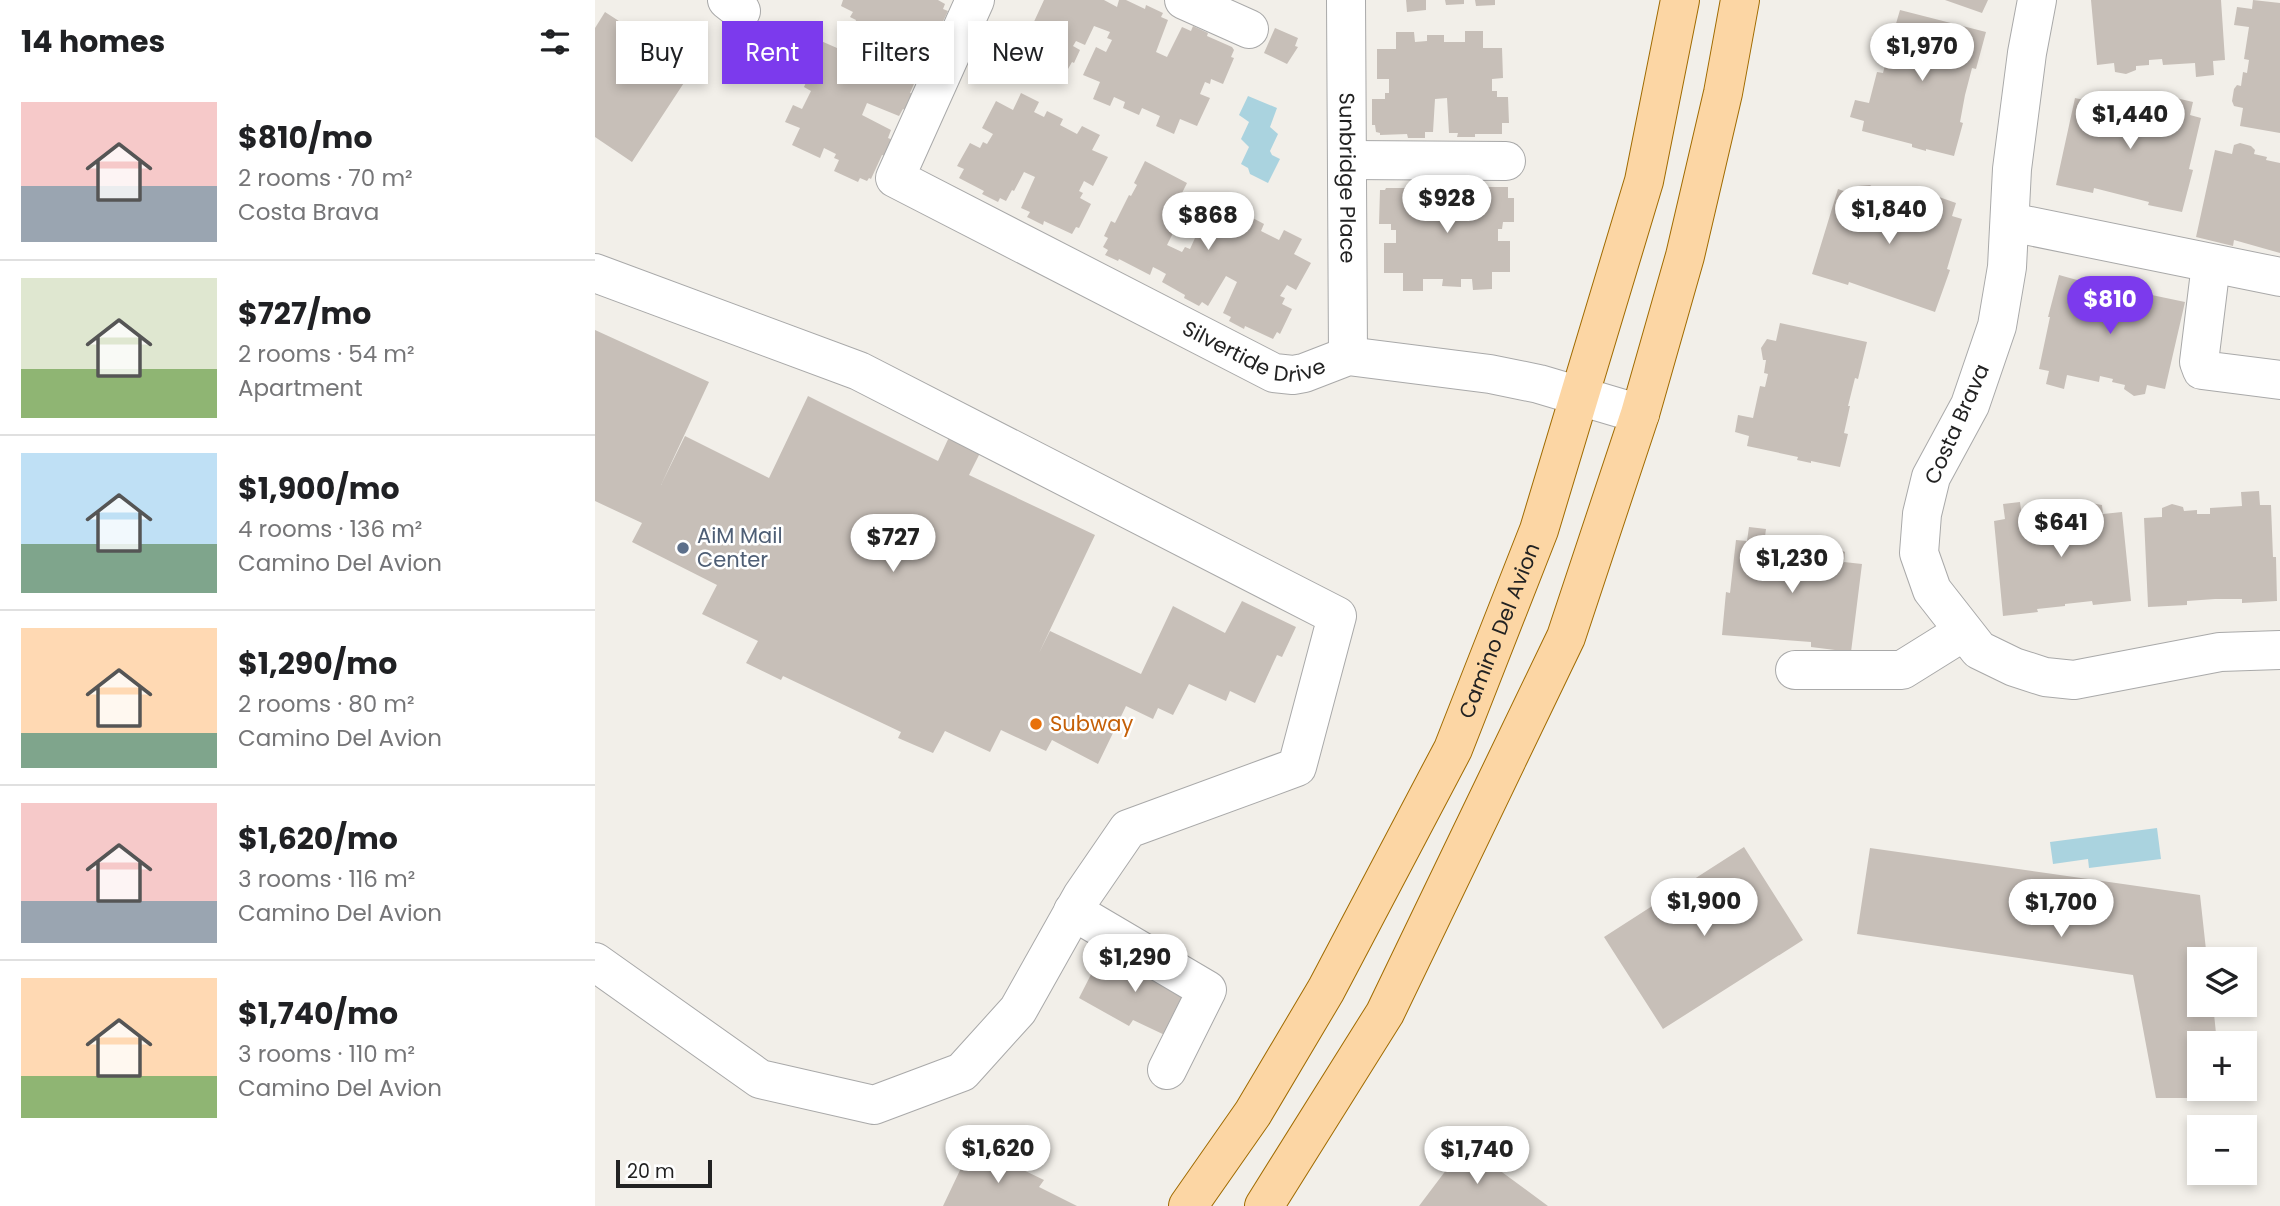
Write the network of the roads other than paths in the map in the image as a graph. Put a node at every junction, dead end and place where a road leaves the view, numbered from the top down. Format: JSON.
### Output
{"nodes":[{"id":1,"x":975,"y":0,"type":"edge"},
{"id":2,"x":1184,"y":0,"type":"edge"},
{"id":3,"x":1346,"y":0,"type":"edge"},
{"id":4,"x":1680,"y":0,"type":"edge"},
{"id":5,"x":1740,"y":0,"type":"edge"},
{"id":6,"x":2037,"y":0,"type":"edge"},
{"id":7,"x":1249,"y":29,"type":"dead end"},
{"id":8,"x":1349,"y":160,"type":"junction"},
{"id":9,"x":1506,"y":161,"type":"dead end"},
{"id":10,"x":2010,"y":222,"type":"junction"},
{"id":11,"x":2211,"y":264,"type":"junction"},
{"id":12,"x":595,"y":272,"type":"edge"},
{"id":13,"x":2280,"y":277,"type":"edge"},
{"id":14,"x":1348,"y":356,"type":"junction"},
{"id":15,"x":2280,"y":380,"type":"edge"},
{"id":16,"x":1579,"y":396,"type":"junction"},
{"id":17,"x":1640,"y":414,"type":"junction"},
{"id":18,"x":1963,"y":632,"type":"junction"},
{"id":19,"x":2280,"y":650,"type":"edge"},
{"id":20,"x":1795,"y":670,"type":"dead end"},
{"id":21,"x":1073,"y":911,"type":"junction"},
{"id":22,"x":595,"y":961,"type":"edge"},
{"id":23,"x":1167,"y":1070,"type":"dead end"},
{"id":24,"x":1188,"y":1206,"type":"edge"},
{"id":25,"x":1264,"y":1206,"type":"edge"}],
"edges":[{"from":1,"to":14,"type":"street","name":"Silvertide Drive"},
{"from":2,"to":7,"type":"street"},
{"from":3,"to":8,"type":"street","name":"Sunbridge Place"},
{"from":4,"to":16,"type":"main road","name":"Camino Del Avion"},
{"from":5,"to":17,"type":"main road"},
{"from":6,"to":10,"type":"street","name":"Costa Brava"},
{"from":8,"to":9,"type":"street"},
{"from":8,"to":14,"type":"street","name":"Sunbridge Place"},
{"from":10,"to":11,"type":"street"},
{"from":10,"to":18,"type":"street","name":"Costa Brava"},
{"from":11,"to":13,"type":"street"},
{"from":11,"to":15,"type":"street"},
{"from":12,"to":21,"type":"street"},
{"from":14,"to":16,"type":"street","name":"Silvertide Drive"},
{"from":16,"to":17,"type":"street","name":"Silvertide Drive"},
{"from":16,"to":24,"type":"main road","name":"Camino Del Avion"},
{"from":17,"to":25,"type":"main road"},
{"from":18,"to":19,"type":"street","name":"Costa Brava"},
{"from":18,"to":20,"type":"street"},
{"from":21,"to":22,"type":"street"},
{"from":21,"to":23,"type":"street"}]}
